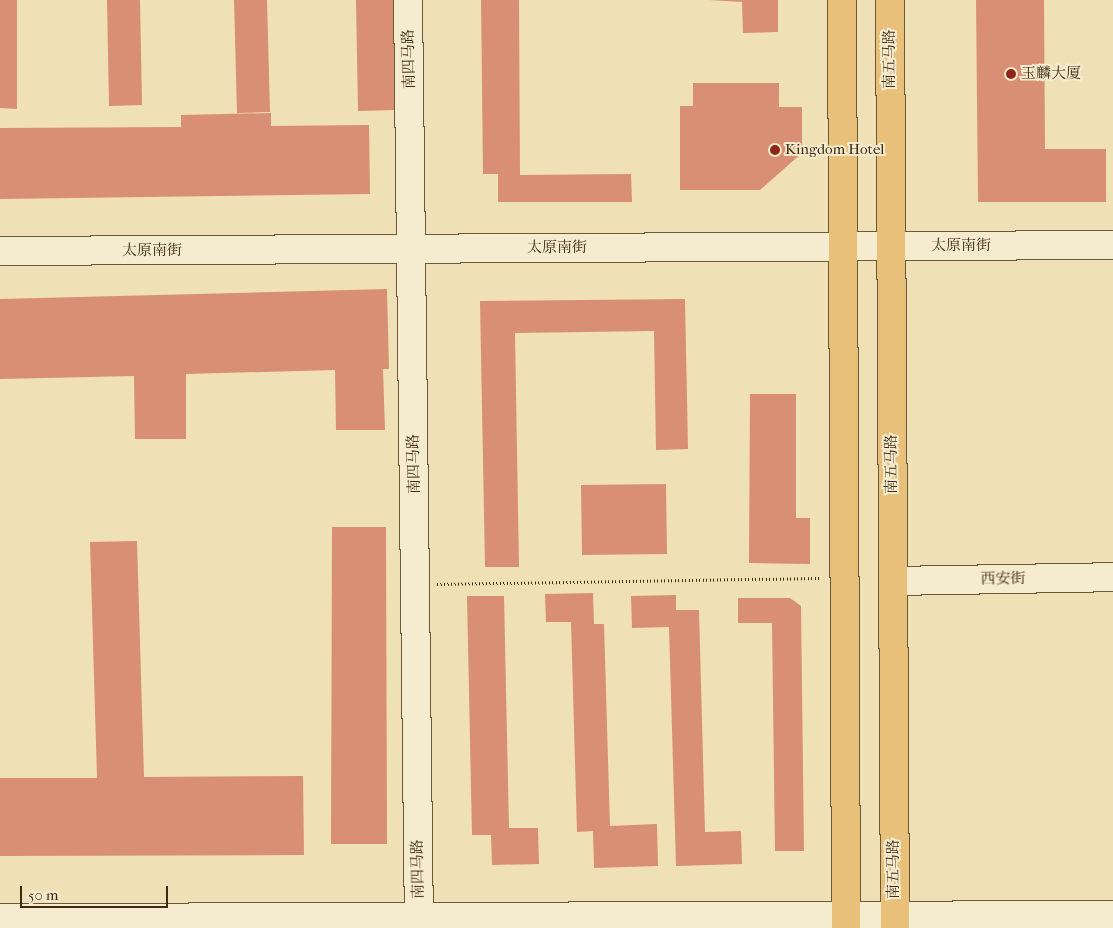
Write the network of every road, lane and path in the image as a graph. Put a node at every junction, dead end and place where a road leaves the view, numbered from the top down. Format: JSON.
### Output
{"nodes":[{"id":1,"x":408,"y":0,"type":"edge"},
{"id":2,"x":842,"y":0,"type":"edge"},
{"id":3,"x":890,"y":0,"type":"edge"},
{"id":4,"x":1113,"y":245,"type":"edge"},
{"id":5,"x":843,"y":246,"type":"junction"},
{"id":6,"x":891,"y":246,"type":"junction"},
{"id":7,"x":411,"y":249,"type":"junction"},
{"id":8,"x":0,"y":251,"type":"edge"},
{"id":9,"x":844,"y":577,"type":"junction"},
{"id":10,"x":1113,"y":577,"type":"edge"},
{"id":11,"x":893,"y":581,"type":"junction"},
{"id":12,"x":415,"y":584,"type":"junction"},
{"id":13,"x":1113,"y":915,"type":"edge"},
{"id":14,"x":0,"y":918,"type":"edge"},
{"id":15,"x":419,"y":922,"type":"edge"},
{"id":16,"x":846,"y":922,"type":"edge"},
{"id":17,"x":894,"y":922,"type":"edge"},
{"id":18,"x":95,"y":923,"type":"edge"}],
"edges":[{"from":1,"to":7,"type":"street","name":"南四马路"},
{"from":2,"to":5,"type":"main road"},
{"from":3,"to":6,"type":"main road","name":"南五马路"},
{"from":4,"to":6,"type":"street","name":"太原南街"},
{"from":5,"to":6,"type":"street","name":"太原南街"},
{"from":5,"to":7,"type":"street","name":"太原南街"},
{"from":5,"to":9,"type":"main road"},
{"from":6,"to":11,"type":"main road","name":"南五马路"},
{"from":7,"to":8,"type":"street","name":"太原南街"},
{"from":7,"to":12,"type":"street","name":"南四马路"},
{"from":9,"to":12,"type":"path"},
{"from":9,"to":16,"type":"main road"},
{"from":10,"to":11,"type":"street","name":"西安街"},
{"from":11,"to":17,"type":"main road","name":"南五马路"},
{"from":12,"to":15,"type":"street","name":"南四马路"},
{"from":13,"to":17,"type":"street"},
{"from":14,"to":18,"type":"street"},
{"from":15,"to":16,"type":"street"},
{"from":15,"to":18,"type":"street"},
{"from":16,"to":17,"type":"street"}]}
